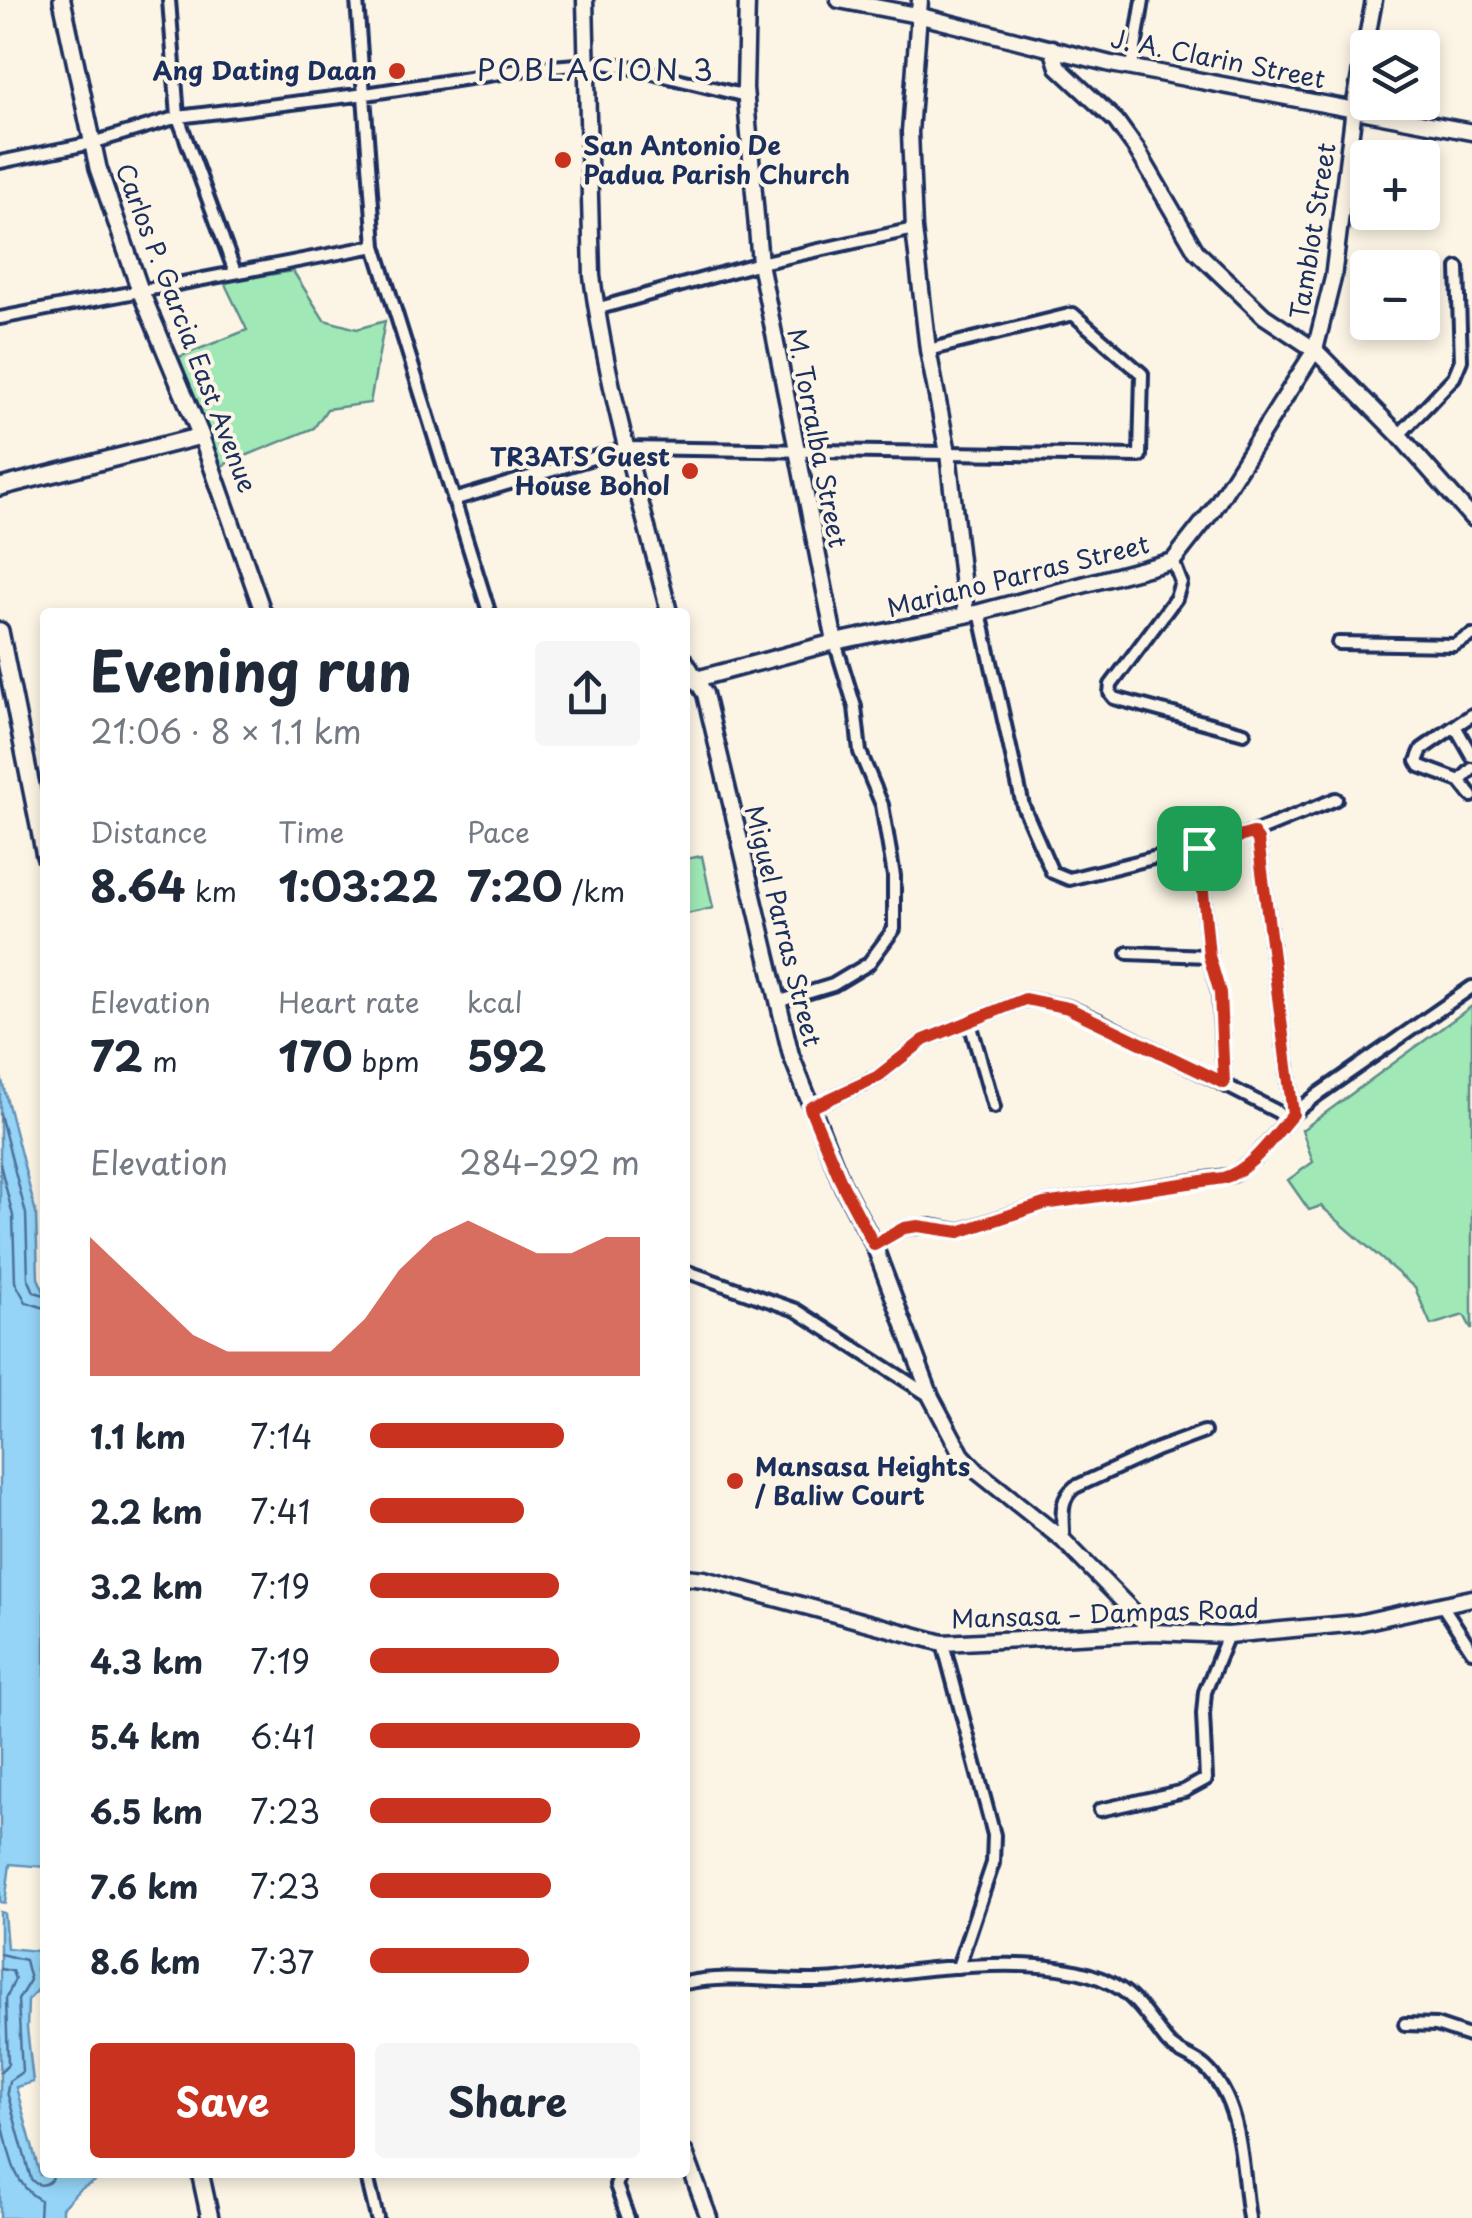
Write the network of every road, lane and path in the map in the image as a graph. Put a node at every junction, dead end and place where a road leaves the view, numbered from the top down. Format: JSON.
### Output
{"nodes":[{"id":1,"x":62,"y":0,"type":"edge"},
{"id":2,"x":169,"y":0,"type":"edge"},
{"id":3,"x":357,"y":0,"type":"edge"},
{"id":4,"x":585,"y":0,"type":"edge"},
{"id":5,"x":747,"y":0,"type":"edge"},
{"id":6,"x":839,"y":0,"type":"edge"},
{"id":7,"x":1142,"y":0,"type":"edge"},
{"id":8,"x":1374,"y":0,"type":"edge"},
{"id":9,"x":919,"y":7,"type":"edge"},
{"id":10,"x":1368,"y":30,"type":"edge"},
{"id":11,"x":1052,"y":48,"type":"junction"},
{"id":12,"x":587,"y":64,"type":"junction"},
{"id":13,"x":1132,"y":67,"type":"junction"},
{"id":14,"x":366,"y":94,"type":"junction"},
{"id":15,"x":746,"y":96,"type":"junction"},
{"id":16,"x":1350,"y":107,"type":"edge"},
{"id":17,"x":178,"y":117,"type":"junction"},
{"id":18,"x":1353,"y":120,"type":"edge"},
{"id":19,"x":1413,"y":120,"type":"edge"},
{"id":20,"x":1472,"y":132,"type":"edge"},
{"id":21,"x":92,"y":143,"type":"junction"},
{"id":22,"x":0,"y":162,"type":"edge"},
{"id":23,"x":914,"y":229,"type":"junction"},
{"id":24,"x":375,"y":246,"type":"junction"},
{"id":25,"x":760,"y":264,"type":"junction"},
{"id":26,"x":1458,"y":268,"type":"dead end"},
{"id":27,"x":234,"y":272,"type":"junction"},
{"id":28,"x":140,"y":290,"type":"junction"},
{"id":29,"x":596,"y":309,"type":"junction"},
{"id":30,"x":0,"y":318,"type":"edge"},
{"id":31,"x":928,"y":350,"type":"junction"},
{"id":32,"x":1315,"y":350,"type":"junction"},
{"id":33,"x":1399,"y":435,"type":"junction"},
{"id":34,"x":201,"y":436,"type":"junction"},
{"id":35,"x":626,"y":448,"type":"junction"},
{"id":36,"x":796,"y":450,"type":"junction"},
{"id":37,"x":948,"y":453,"type":"junction"},
{"id":38,"x":0,"y":487,"type":"edge"},
{"id":39,"x":453,"y":500,"type":"junction"},
{"id":40,"x":1472,"y":518,"type":"edge"},
{"id":41,"x":1173,"y":560,"type":"junction"},
{"id":42,"x":262,"y":608,"type":"edge"},
{"id":43,"x":488,"y":608,"type":"edge"},
{"id":44,"x":668,"y":608,"type":"edge"},
{"id":45,"x":973,"y":612,"type":"junction"},
{"id":46,"x":0,"y":631,"type":"edge"},
{"id":47,"x":1472,"y":635,"type":"edge"},
{"id":48,"x":835,"y":642,"type":"junction"},
{"id":49,"x":1338,"y":642,"type":"dead end"},
{"id":50,"x":690,"y":680,"type":"edge"},
{"id":51,"x":1472,"y":715,"type":"edge"},
{"id":52,"x":1455,"y":726,"type":"junction"},
{"id":53,"x":1244,"y":733,"type":"dead end"},
{"id":54,"x":1472,"y":756,"type":"edge"},
{"id":55,"x":1472,"y":769,"type":"edge"},
{"id":56,"x":1460,"y":780,"type":"junction"},
{"id":57,"x":1472,"y":796,"type":"edge"},
{"id":58,"x":1336,"y":799,"type":"dead end"},
{"id":59,"x":40,"y":806,"type":"edge"},
{"id":60,"x":1253,"y":833,"type":"junction"},
{"id":61,"x":1199,"y":848,"type":"junction"},
{"id":62,"x":1128,"y":953,"type":"dead end"},
{"id":63,"x":1209,"y":956,"type":"junction"},
{"id":64,"x":1472,"y":987,"type":"edge"},
{"id":65,"x":777,"y":1002,"type":"junction"},
{"id":66,"x":970,"y":1024,"type":"junction"},
{"id":67,"x":1224,"y":1083,"type":"junction"},
{"id":68,"x":994,"y":1107,"type":"dead end"},
{"id":69,"x":810,"y":1108,"type":"junction"},
{"id":70,"x":1290,"y":1118,"type":"junction"},
{"id":71,"x":874,"y":1245,"type":"junction"},
{"id":72,"x":690,"y":1273,"type":"edge"},
{"id":73,"x":931,"y":1397,"type":"junction"},
{"id":74,"x":1204,"y":1432,"type":"dead end"},
{"id":75,"x":1063,"y":1540,"type":"junction"},
{"id":76,"x":690,"y":1579,"type":"edge"},
{"id":77,"x":1472,"y":1598,"type":"edge"},
{"id":78,"x":1442,"y":1605,"type":"junction"},
{"id":79,"x":1153,"y":1632,"type":"junction"},
{"id":80,"x":1228,"y":1635,"type":"junction"},
{"id":81,"x":944,"y":1643,"type":"junction"},
{"id":82,"x":1472,"y":1650,"type":"edge"},
{"id":83,"x":1100,"y":1810,"type":"dead end"},
{"id":84,"x":958,"y":1967,"type":"junction"},
{"id":85,"x":690,"y":1982,"type":"edge"},
{"id":86,"x":1406,"y":2024,"type":"dead end"},
{"id":87,"x":1472,"y":2037,"type":"edge"},
{"id":88,"x":690,"y":2166,"type":"edge"},
{"id":89,"x":201,"y":2178,"type":"edge"},
{"id":90,"x":367,"y":2178,"type":"edge"},
{"id":91,"x":616,"y":2178,"type":"edge"},
{"id":92,"x":210,"y":2218,"type":"edge"},
{"id":93,"x":377,"y":2218,"type":"edge"},
{"id":94,"x":628,"y":2218,"type":"edge"},
{"id":95,"x":710,"y":2218,"type":"edge"},
{"id":96,"x":1249,"y":2218,"type":"edge"}],
"edges":[{"from":1,"to":21,"type":"main road","name":"Carlos P. Garcia East Avenue"},
{"from":2,"to":17,"type":"street"},
{"from":3,"to":14,"type":"street"},
{"from":4,"to":12,"type":"street"},
{"from":5,"to":15,"type":"street","name":"M. Torralba Street"},
{"from":6,"to":9,"type":"street","name":"J. A. Clarin Street"},
{"from":7,"to":13,"type":"street"},
{"from":8,"to":10,"type":"street","name":"Tamblot Street"},
{"from":9,"to":11,"type":"street","name":"J. A. Clarin Street"},
{"from":9,"to":23,"type":"street"},
{"from":11,"to":13,"type":"street","name":"J. A. Clarin Street"},
{"from":11,"to":32,"type":"street"},
{"from":12,"to":14,"type":"street"},
{"from":12,"to":15,"type":"street"},
{"from":12,"to":29,"type":"street"},
{"from":13,"to":16,"type":"street","name":"J. A. Clarin Street"},
{"from":14,"to":17,"type":"street"},
{"from":14,"to":24,"type":"street"},
{"from":15,"to":25,"type":"street","name":"M. Torralba Street"},
{"from":17,"to":21,"type":"street"},
{"from":17,"to":27,"type":"street"},
{"from":18,"to":32,"type":"street","name":"Tamblot Street"},
{"from":19,"to":20,"type":"street","name":"J. A. Clarin Street"},
{"from":21,"to":22,"type":"street"},
{"from":21,"to":28,"type":"main road","name":"Carlos P. Garcia East Avenue"},
{"from":23,"to":25,"type":"street"},
{"from":23,"to":31,"type":"street"},
{"from":24,"to":27,"type":"street"},
{"from":24,"to":39,"type":"street"},
{"from":25,"to":29,"type":"street"},
{"from":25,"to":36,"type":"street","name":"M. Torralba Street"},
{"from":26,"to":33,"type":"street"},
{"from":27,"to":28,"type":"street"},
{"from":28,"to":30,"type":"street"},
{"from":28,"to":34,"type":"main road","name":"Carlos P. Garcia East Avenue"},
{"from":29,"to":35,"type":"street"},
{"from":31,"to":37,"type":"street"},
{"from":31,"to":37,"type":"street"},
{"from":32,"to":33,"type":"street"},
{"from":32,"to":41,"type":"street","name":"Mariano Parras Street"},
{"from":33,"to":40,"type":"street"},
{"from":34,"to":38,"type":"main road"},
{"from":34,"to":42,"type":"street","name":"Carlos P. Garcia East Avenue"},
{"from":35,"to":36,"type":"street"},
{"from":35,"to":39,"type":"street"},
{"from":35,"to":44,"type":"street"},
{"from":36,"to":37,"type":"street"},
{"from":36,"to":48,"type":"street","name":"M. Torralba Street"},
{"from":37,"to":45,"type":"street"},
{"from":39,"to":43,"type":"street"},
{"from":41,"to":45,"type":"street","name":"Mariano Parras Street"},
{"from":41,"to":53,"type":"street"},
{"from":45,"to":48,"type":"street","name":"Mariano Parras Street"},
{"from":45,"to":61,"type":"street"},
{"from":46,"to":59,"type":"main road"},
{"from":47,"to":49,"type":"street"},
{"from":48,"to":50,"type":"street","name":"Mariano Parras Street"},
{"from":48,"to":65,"type":"street","name":"M. Torralba Street"},
{"from":50,"to":65,"type":"street","name":"Miguel Parras Street"},
{"from":51,"to":52,"type":"street"},
{"from":52,"to":54,"type":"street"},
{"from":52,"to":56,"type":"street"},
{"from":55,"to":56,"type":"street"},
{"from":56,"to":57,"type":"street"},
{"from":58,"to":60,"type":"street"},
{"from":60,"to":61,"type":"street"},
{"from":60,"to":70,"type":"street"},
{"from":61,"to":63,"type":"street"},
{"from":62,"to":63,"type":"street"},
{"from":63,"to":67,"type":"street"},
{"from":64,"to":70,"type":"street"},
{"from":65,"to":69,"type":"street","name":"Miguel Parras Street"},
{"from":66,"to":67,"type":"street"},
{"from":66,"to":68,"type":"street"},
{"from":66,"to":69,"type":"street"},
{"from":67,"to":70,"type":"street"},
{"from":69,"to":71,"type":"street","name":"Miguel Parras Street"},
{"from":70,"to":71,"type":"street"},
{"from":71,"to":73,"type":"street","name":"Miguel Parras Street"},
{"from":72,"to":73,"type":"street"},
{"from":73,"to":75,"type":"street","name":"Miguel Parras Street"},
{"from":74,"to":75,"type":"street"},
{"from":75,"to":79,"type":"street","name":"Miguel Parras Street"},
{"from":76,"to":81,"type":"street","name":"Mansasa – Dampas Road"},
{"from":77,"to":78,"type":"street","name":"Mansasa – Dampas Road"},
{"from":78,"to":80,"type":"street","name":"Mansasa – Dampas Road"},
{"from":78,"to":82,"type":"street"},
{"from":79,"to":80,"type":"street","name":"Mansasa – Dampas Road"},
{"from":79,"to":81,"type":"street","name":"Mansasa – Dampas Road"},
{"from":80,"to":83,"type":"street"},
{"from":81,"to":84,"type":"street"},
{"from":84,"to":85,"type":"street"},
{"from":84,"to":96,"type":"street"},
{"from":86,"to":87,"type":"street"},
{"from":88,"to":95,"type":"street"},
{"from":89,"to":92,"type":"main road"},
{"from":90,"to":93,"type":"street"},
{"from":91,"to":94,"type":"street"}]}
